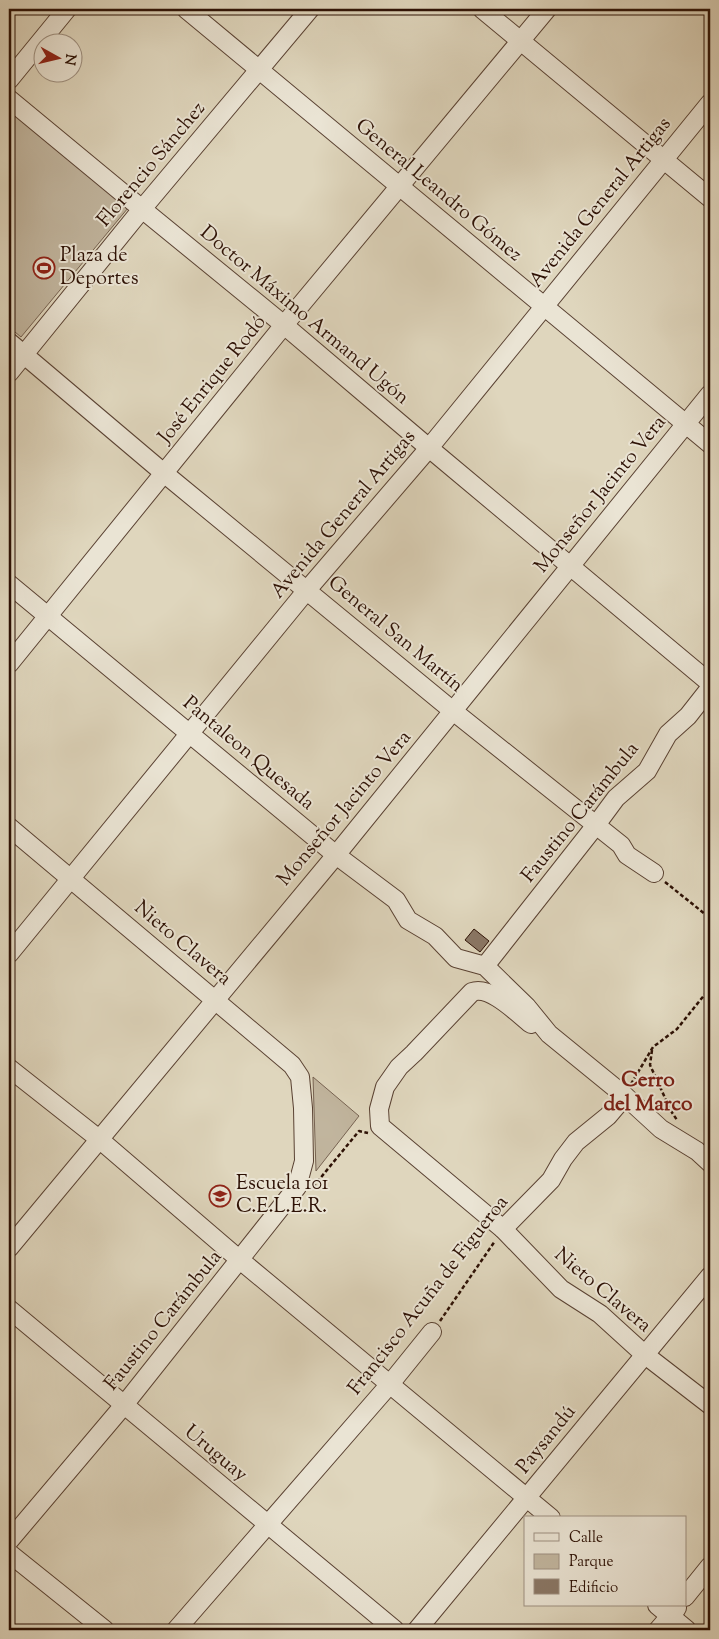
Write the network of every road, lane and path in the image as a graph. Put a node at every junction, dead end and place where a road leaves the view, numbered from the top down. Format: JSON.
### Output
{"nodes":[{"id":1,"x":67,"y":9,"type":"edge"},
{"id":2,"x":186,"y":9,"type":"edge"},
{"id":3,"x":310,"y":9,"type":"edge"},
{"id":4,"x":482,"y":9,"type":"edge"},
{"id":5,"x":547,"y":9,"type":"edge"},
{"id":6,"x":520,"y":40,"type":"junction"},
{"id":7,"x":260,"y":70,"type":"junction"},
{"id":8,"x":9,"y":80,"type":"edge"},
{"id":9,"x":9,"y":99,"type":"edge"},
{"id":10,"x":710,"y":103,"type":"edge"},
{"id":11,"x":664,"y":159,"type":"junction"},
{"id":12,"x":399,"y":186,"type":"junction"},
{"id":13,"x":710,"y":198,"type":"edge"},
{"id":14,"x":142,"y":209,"type":"junction"},
{"id":15,"x":544,"y":306,"type":"junction"},
{"id":16,"x":284,"y":324,"type":"junction"},
{"id":17,"x":9,"y":342,"type":"edge"},
{"id":18,"x":24,"y":355,"type":"junction"},
{"id":19,"x":9,"y":373,"type":"edge"},
{"id":20,"x":710,"y":394,"type":"edge"},
{"id":21,"x":685,"y":423,"type":"junction"},
{"id":22,"x":710,"y":444,"type":"edge"},
{"id":23,"x":429,"y":448,"type":"junction"},
{"id":24,"x":165,"y":474,"type":"junction"},
{"id":25,"x":571,"y":566,"type":"junction"},
{"id":26,"x":9,"y":584,"type":"edge"},
{"id":27,"x":308,"y":590,"type":"junction"},
{"id":28,"x":48,"y":615,"type":"junction"},
{"id":29,"x":9,"y":664,"type":"edge"},
{"id":30,"x":710,"y":683,"type":"edge"},
{"id":31,"x":710,"y":688,"type":"edge"},
{"id":32,"x":453,"y":711,"type":"junction"},
{"id":33,"x":189,"y":733,"type":"junction"},
{"id":34,"x":596,"y":825,"type":"junction"},
{"id":35,"x":9,"y":827,"type":"edge"},
{"id":36,"x":336,"y":855,"type":"junction"},
{"id":37,"x":654,"y":873,"type":"joint"},
{"id":38,"x":72,"y":879,"type":"junction"},
{"id":39,"x":710,"y":918,"type":"edge"},
{"id":40,"x":9,"y":954,"type":"edge"},
{"id":41,"x":485,"y":966,"type":"junction"},
{"id":42,"x":710,"y":988,"type":"edge"},
{"id":43,"x":214,"y":999,"type":"junction"},
{"id":44,"x":549,"y":1034,"type":"junction"},
{"id":45,"x":653,"y":1047,"type":"junction"},
{"id":46,"x":9,"y":1068,"type":"edge"},
{"id":47,"x":624,"y":1096,"type":"junction"},
{"id":48,"x":304,"y":1108,"type":"joint"},
{"id":49,"x":380,"y":1126,"type":"junction"},
{"id":50,"x":681,"y":1127,"type":"dead end"},
{"id":51,"x":99,"y":1139,"type":"junction"},
{"id":52,"x":710,"y":1163,"type":"edge"},
{"id":53,"x":297,"y":1187,"type":"junction"},
{"id":54,"x":503,"y":1229,"type":"junction"},
{"id":55,"x":9,"y":1248,"type":"edge"},
{"id":56,"x":240,"y":1260,"type":"junction"},
{"id":57,"x":710,"y":1276,"type":"edge"},
{"id":58,"x":9,"y":1309,"type":"edge"},
{"id":59,"x":432,"y":1332,"type":"joint"},
{"id":60,"x":644,"y":1354,"type":"junction"},
{"id":61,"x":390,"y":1384,"type":"junction"},
{"id":62,"x":124,"y":1405,"type":"junction"},
{"id":63,"x":710,"y":1405,"type":"edge"},
{"id":64,"x":527,"y":1498,"type":"junction"},
{"id":65,"x":548,"y":1516,"type":"edge"},
{"id":66,"x":268,"y":1525,"type":"junction"},
{"id":67,"x":9,"y":1542,"type":"edge"},
{"id":68,"x":9,"y":1553,"type":"edge"},
{"id":69,"x":710,"y":1566,"type":"edge"},
{"id":70,"x":686,"y":1596,"type":"edge"},
{"id":71,"x":669,"y":1609,"type":"edge"},
{"id":72,"x":105,"y":1630,"type":"edge"},
{"id":73,"x":176,"y":1630,"type":"edge"},
{"id":74,"x":395,"y":1630,"type":"edge"},
{"id":75,"x":417,"y":1630,"type":"edge"},
{"id":76,"x":658,"y":1630,"type":"edge"},
{"id":77,"x":688,"y":1630,"type":"edge"}],
"edges":[{"from":1,"to":8,"type":"street"},
{"from":2,"to":7,"type":"street","name":"General Leandro Gómez"},
{"from":3,"to":7,"type":"street","name":"Florencio Sánchez"},
{"from":4,"to":6,"type":"street"},
{"from":5,"to":6,"type":"street","name":"José Enrique Rodó"},
{"from":6,"to":11,"type":"street"},
{"from":6,"to":12,"type":"street","name":"José Enrique Rodó"},
{"from":7,"to":12,"type":"street","name":"General Leandro Gómez"},
{"from":7,"to":14,"type":"street","name":"Florencio Sánchez"},
{"from":9,"to":14,"type":"street","name":"Doctor Máximo Armand Ugón"},
{"from":10,"to":11,"type":"street","name":"Avenida General Artigas"},
{"from":11,"to":13,"type":"street"},
{"from":11,"to":15,"type":"street","name":"Avenida General Artigas"},
{"from":12,"to":15,"type":"street","name":"General Leandro Gómez"},
{"from":12,"to":16,"type":"street","name":"José Enrique Rodó"},
{"from":14,"to":16,"type":"street","name":"Doctor Máximo Armand Ugón"},
{"from":14,"to":18,"type":"street","name":"Florencio Sánchez"},
{"from":15,"to":21,"type":"street","name":"General Leandro Gómez"},
{"from":15,"to":23,"type":"street","name":"Avenida General Artigas"},
{"from":16,"to":23,"type":"street","name":"Doctor Máximo Armand Ugón"},
{"from":16,"to":24,"type":"street","name":"José Enrique Rodó"},
{"from":17,"to":18,"type":"street","name":"General San Martín"},
{"from":18,"to":19,"type":"street","name":"Florencio Sánchez"},
{"from":18,"to":24,"type":"street","name":"General San Martín"},
{"from":20,"to":21,"type":"street","name":"Monseñor Jacinto Vera"},
{"from":21,"to":22,"type":"street","name":"General Leandro Gómez"},
{"from":21,"to":25,"type":"street","name":"Monseñor Jacinto Vera"},
{"from":23,"to":25,"type":"street","name":"Doctor Máximo Armand Ugón"},
{"from":23,"to":27,"type":"street","name":"Avenida General Artigas"},
{"from":24,"to":27,"type":"street","name":"General San Martín"},
{"from":24,"to":28,"type":"street","name":"José Enrique Rodó"},
{"from":25,"to":30,"type":"street","name":"Doctor Máximo Armand Ugón"},
{"from":25,"to":32,"type":"street","name":"Monseñor Jacinto Vera"},
{"from":26,"to":28,"type":"street","name":"Pantaleon Quesada"},
{"from":27,"to":32,"type":"street","name":"General San Martín"},
{"from":27,"to":33,"type":"street","name":"Avenida General Artigas"},
{"from":28,"to":29,"type":"street","name":"José Enrique Rodó"},
{"from":28,"to":33,"type":"street","name":"Pantaleon Quesada"},
{"from":31,"to":34,"type":"street","name":"Faustino Carámbula"},
{"from":32,"to":34,"type":"street","name":"General San Martín"},
{"from":32,"to":36,"type":"street","name":"Monseñor Jacinto Vera"},
{"from":33,"to":36,"type":"street","name":"Pantaleon Quesada"},
{"from":33,"to":38,"type":"street","name":"Avenida General Artigas"},
{"from":34,"to":37,"type":"street","name":"General San Martín"},
{"from":34,"to":41,"type":"street","name":"Faustino Carámbula"},
{"from":35,"to":38,"type":"street","name":"Nieto Clavera"},
{"from":36,"to":41,"type":"street","name":"Pantaleon Quesada"},
{"from":36,"to":43,"type":"street","name":"Monseñor Jacinto Vera"},
{"from":37,"to":39,"type":"path"},
{"from":38,"to":40,"type":"street","name":"Avenida General Artigas"},
{"from":38,"to":43,"type":"street","name":"Nieto Clavera"},
{"from":41,"to":44,"type":"street","name":"Pantaleon Quesada"},
{"from":42,"to":45,"type":"path"},
{"from":43,"to":48,"type":"street","name":"Nieto Clavera"},
{"from":43,"to":51,"type":"street","name":"Monseñor Jacinto Vera"},
{"from":44,"to":47,"type":"street","name":"Pantaleon Quesada"},
{"from":44,"to":49,"type":"street"},
{"from":45,"to":47,"type":"path"},
{"from":45,"to":50,"type":"path"},
{"from":46,"to":51,"type":"street"},
{"from":47,"to":52,"type":"street","name":"Pantaleon Quesada"},
{"from":47,"to":54,"type":"street","name":"Francisco Acuña de Figueroa"},
{"from":48,"to":53,"type":"street","name":"Faustino Carámbula"},
{"from":49,"to":53,"type":"path"},
{"from":49,"to":54,"type":"street","name":"Nieto Clavera"},
{"from":51,"to":55,"type":"street","name":"Monseñor Jacinto Vera"},
{"from":51,"to":56,"type":"street"},
{"from":53,"to":56,"type":"street","name":"Faustino Carámbula"},
{"from":54,"to":59,"type":"path","name":"Francisco Acuña de Figueroa"},
{"from":54,"to":60,"type":"street","name":"Nieto Clavera"},
{"from":56,"to":61,"type":"street"},
{"from":56,"to":62,"type":"street","name":"Faustino Carámbula"},
{"from":57,"to":60,"type":"street","name":"Paysandú"},
{"from":58,"to":62,"type":"street","name":"Uruguay"},
{"from":59,"to":61,"type":"street","name":"Francisco Acuña de Figueroa"},
{"from":60,"to":63,"type":"street","name":"Nieto Clavera"},
{"from":60,"to":64,"type":"street","name":"Paysandú"},
{"from":61,"to":64,"type":"street"},
{"from":61,"to":66,"type":"street","name":"Francisco Acuña de Figueroa"},
{"from":62,"to":66,"type":"street","name":"Uruguay"},
{"from":62,"to":67,"type":"street","name":"Faustino Carámbula"},
{"from":64,"to":65,"type":"street"},
{"from":64,"to":75,"type":"street","name":"Paysandú"},
{"from":66,"to":73,"type":"street","name":"Francisco Acuña de Figueroa"},
{"from":66,"to":74,"type":"street","name":"Uruguay"},
{"from":68,"to":72,"type":"street"},
{"from":69,"to":70,"type":"street"},
{"from":71,"to":76,"type":"street"},
{"from":71,"to":77,"type":"street"}]}
